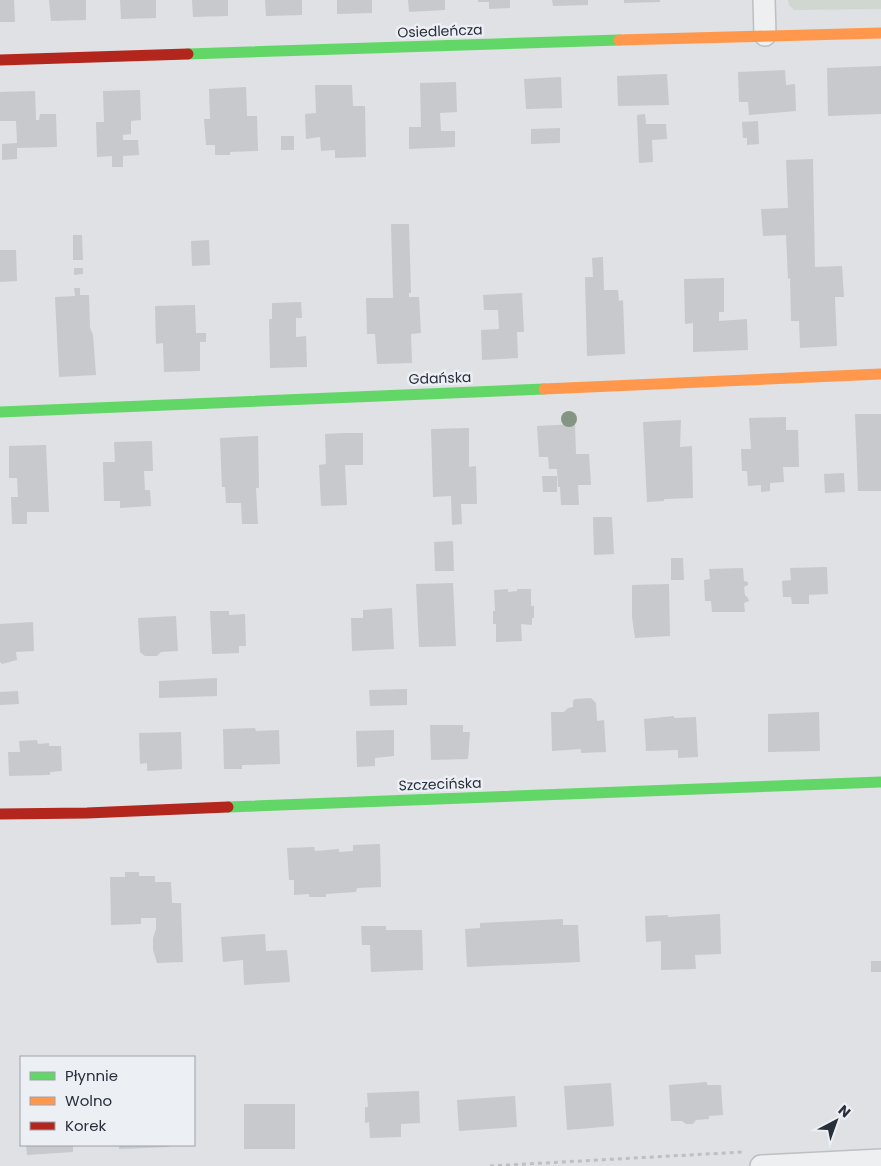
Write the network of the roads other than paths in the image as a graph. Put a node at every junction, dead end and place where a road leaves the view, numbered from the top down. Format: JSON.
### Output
{"nodes":[{"id":1,"x":764,"y":0,"type":"edge"},
{"id":2,"x":881,"y":33,"type":"edge"},
{"id":3,"x":765,"y":35,"type":"junction"},
{"id":4,"x":0,"y":60,"type":"edge"},
{"id":5,"x":881,"y":374,"type":"edge"},
{"id":6,"x":0,"y":412,"type":"edge"},
{"id":7,"x":881,"y":782,"type":"edge"},
{"id":8,"x":0,"y":814,"type":"edge"},
{"id":9,"x":881,"y":1160,"type":"edge"},
{"id":10,"x":761,"y":1166,"type":"edge"}],
"edges":[{"from":1,"to":3,"type":"street"},
{"from":2,"to":3,"type":"street","name":"Osiedleńcza"},
{"from":3,"to":4,"type":"street","name":"Osiedleńcza"},
{"from":5,"to":6,"type":"street","name":"Gdańska"},
{"from":7,"to":8,"type":"street","name":"Szczecińska"},
{"from":9,"to":10,"type":"street"}]}
